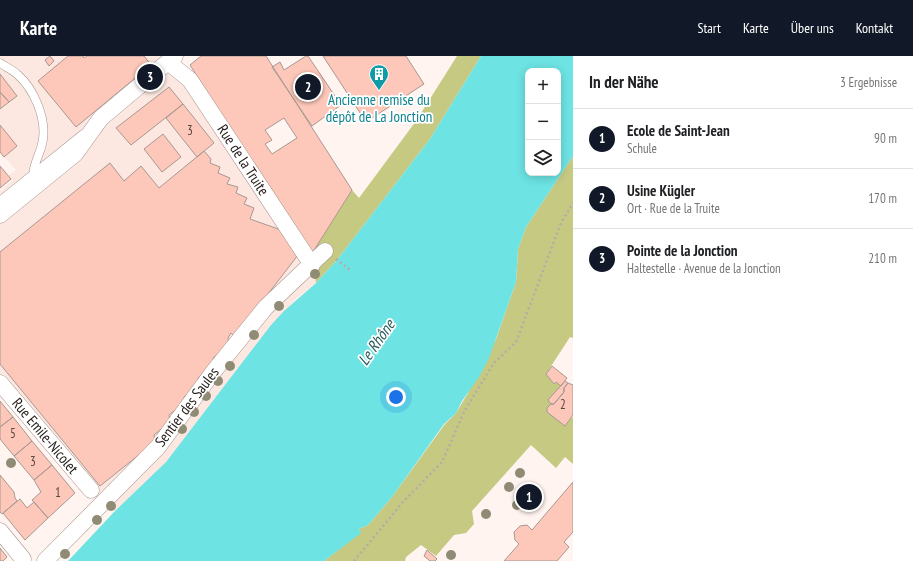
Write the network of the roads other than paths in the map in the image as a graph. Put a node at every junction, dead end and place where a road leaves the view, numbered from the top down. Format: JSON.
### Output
{"nodes":[{"id":1,"x":170,"y":58,"type":"edge"},
{"id":2,"x":0,"y":63,"type":"edge"},
{"id":3,"x":38,"y":178,"type":"junction"},
{"id":4,"x":0,"y":202,"type":"edge"},
{"id":5,"x":0,"y":215,"type":"edge"},
{"id":6,"x":330,"y":255,"type":"road end"},
{"id":7,"x":312,"y":265,"type":"junction"},
{"id":8,"x":0,"y":383,"type":"edge"},
{"id":9,"x":91,"y":490,"type":"dead end"},
{"id":10,"x":0,"y":531,"type":"edge"},
{"id":11,"x":23,"y":558,"type":"dead end"},
{"id":12,"x":44,"y":561,"type":"edge"}],
"edges":[{"from":1,"to":3,"type":"street"},
{"from":1,"to":7,"type":"street","name":"Rue de la Truite"},
{"from":2,"to":3,"type":"lane"},
{"from":3,"to":4,"type":"lane"},
{"from":3,"to":5,"type":"street"},
{"from":6,"to":7,"type":"street","name":"Sentier des Saules"},
{"from":7,"to":12,"type":"street","name":"Sentier des Saules"},
{"from":8,"to":9,"type":"street","name":"Rue Emile-Nicolet"},
{"from":10,"to":11,"type":"street"}]}
